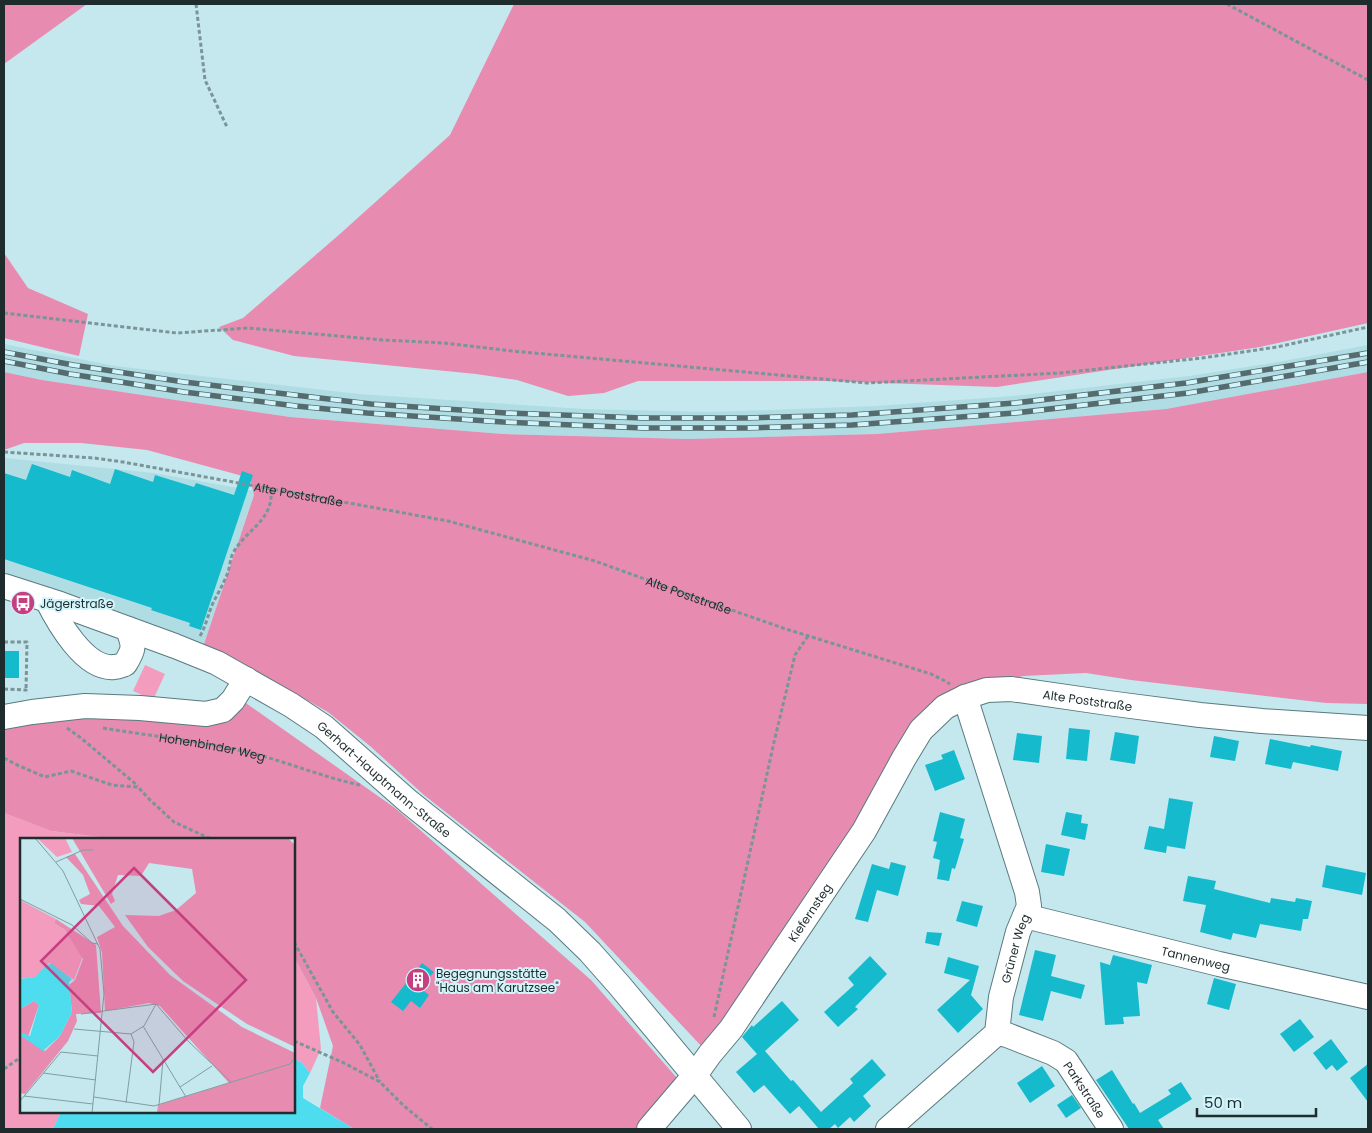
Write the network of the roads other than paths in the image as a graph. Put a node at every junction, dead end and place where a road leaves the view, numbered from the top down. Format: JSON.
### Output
{"nodes":[{"id":1,"x":4,"y":586,"type":"edge"},
{"id":2,"x":47,"y":600,"type":"junction"},
{"id":3,"x":128,"y":629,"type":"junction"},
{"id":4,"x":246,"y":679,"type":"junction"},
{"id":5,"x":966,"y":697,"type":"junction"},
{"id":6,"x":4,"y":717,"type":"edge"},
{"id":7,"x":1368,"y":728,"type":"edge"},
{"id":8,"x":1025,"y":916,"type":"junction"},
{"id":9,"x":1365,"y":1001,"type":"edge"},
{"id":10,"x":997,"y":1033,"type":"junction"},
{"id":11,"x":695,"y":1075,"type":"junction"},
{"id":12,"x":649,"y":1129,"type":"edge"},
{"id":13,"x":739,"y":1129,"type":"edge"},
{"id":14,"x":888,"y":1129,"type":"edge"},
{"id":15,"x":1111,"y":1129,"type":"edge"}],
"edges":[{"from":1,"to":2,"type":"street","name":"Gerhart-Hauptmann-Straße"},
{"from":2,"to":3,"type":"street","name":"Gerhart-Hauptmann-Straße"},
{"from":2,"to":3,"type":"street"},
{"from":3,"to":4,"type":"street","name":"Gerhart-Hauptmann-Straße"},
{"from":4,"to":6,"type":"street"},
{"from":4,"to":11,"type":"street","name":"Gerhart-Hauptmann-Straße"},
{"from":5,"to":7,"type":"street","name":"Alte Poststraße"},
{"from":5,"to":8,"type":"street","name":"Grüner Weg"},
{"from":5,"to":11,"type":"street","name":"Kiefernsteg"},
{"from":8,"to":9,"type":"street","name":"Tannenweg"},
{"from":8,"to":10,"type":"street","name":"Grüner Weg"},
{"from":10,"to":14,"type":"street"},
{"from":10,"to":15,"type":"street","name":"Parkstraße"},
{"from":11,"to":12,"type":"street","name":"Kiefernsteg"},
{"from":11,"to":13,"type":"street","name":"Gerhart-Hauptmann-Straße"}]}
